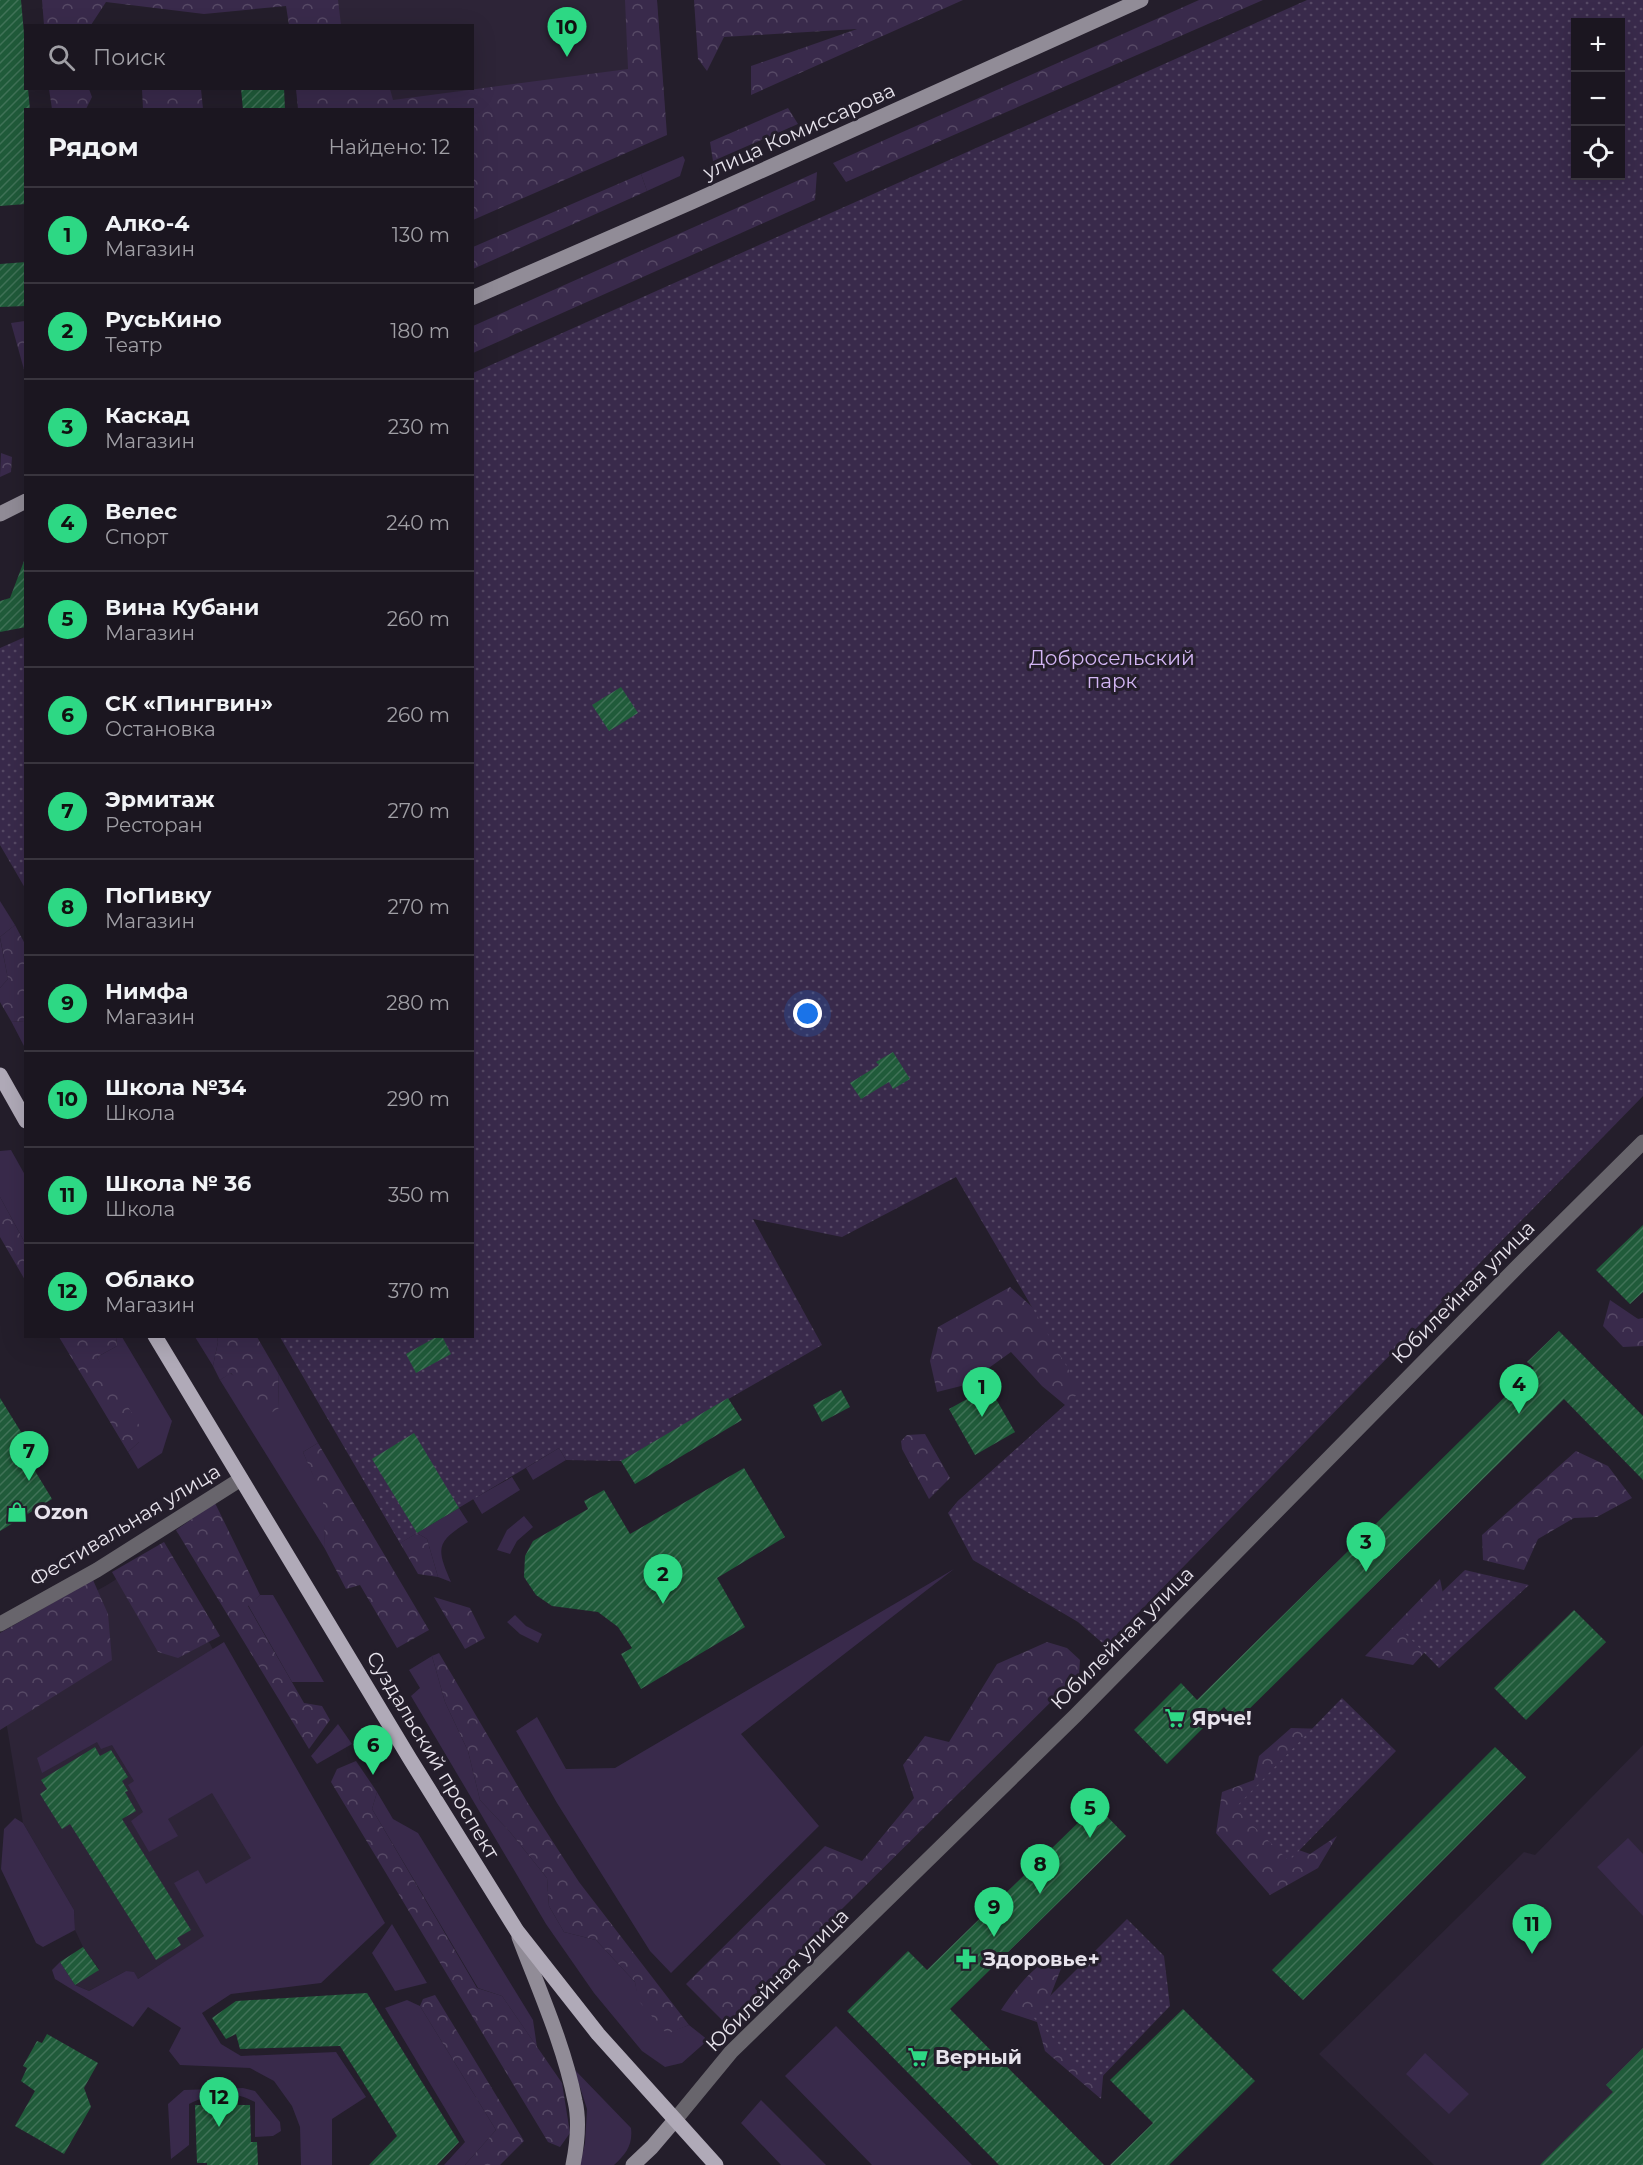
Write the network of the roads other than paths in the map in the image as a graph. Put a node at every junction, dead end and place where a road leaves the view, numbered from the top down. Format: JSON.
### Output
{"nodes":[{"id":1,"x":1141,"y":0,"type":"edge"},
{"id":2,"x":474,"y":297,"type":"edge"},
{"id":3,"x":24,"y":502,"type":"edge"},
{"id":4,"x":0,"y":514,"type":"edge"},
{"id":5,"x":0,"y":1076,"type":"edge"},
{"id":6,"x":24,"y":1118,"type":"edge"},
{"id":7,"x":1643,"y":1142,"type":"edge"},
{"id":8,"x":157,"y":1338,"type":"edge"},
{"id":9,"x":241,"y":1479,"type":"junction"},
{"id":10,"x":0,"y":1624,"type":"edge"},
{"id":11,"x":517,"y":1931,"type":"junction"},
{"id":12,"x":675,"y":2120,"type":"junction"},
{"id":13,"x":573,"y":2165,"type":"edge"},
{"id":14,"x":633,"y":2165,"type":"edge"},
{"id":15,"x":716,"y":2165,"type":"edge"}],
"edges":[{"from":1,"to":2,"type":"main road","name":"улица Комиссарова"},
{"from":3,"to":4,"type":"main road"},
{"from":5,"to":6,"type":"main road"},
{"from":7,"to":12,"type":"street","name":"Юбилейная улица"},
{"from":8,"to":9,"type":"main road","name":"Суздальский проспект"},
{"from":9,"to":10,"type":"street","name":"Фестивальная улица"},
{"from":9,"to":11,"type":"main road","name":"Суздальский проспект"},
{"from":11,"to":12,"type":"main road","name":"Суздальский проспект"},
{"from":11,"to":13,"type":"main road"},
{"from":12,"to":14,"type":"main road","name":"Юбилейная улица"},
{"from":12,"to":15,"type":"main road","name":"Суздальский проспект"}]}
